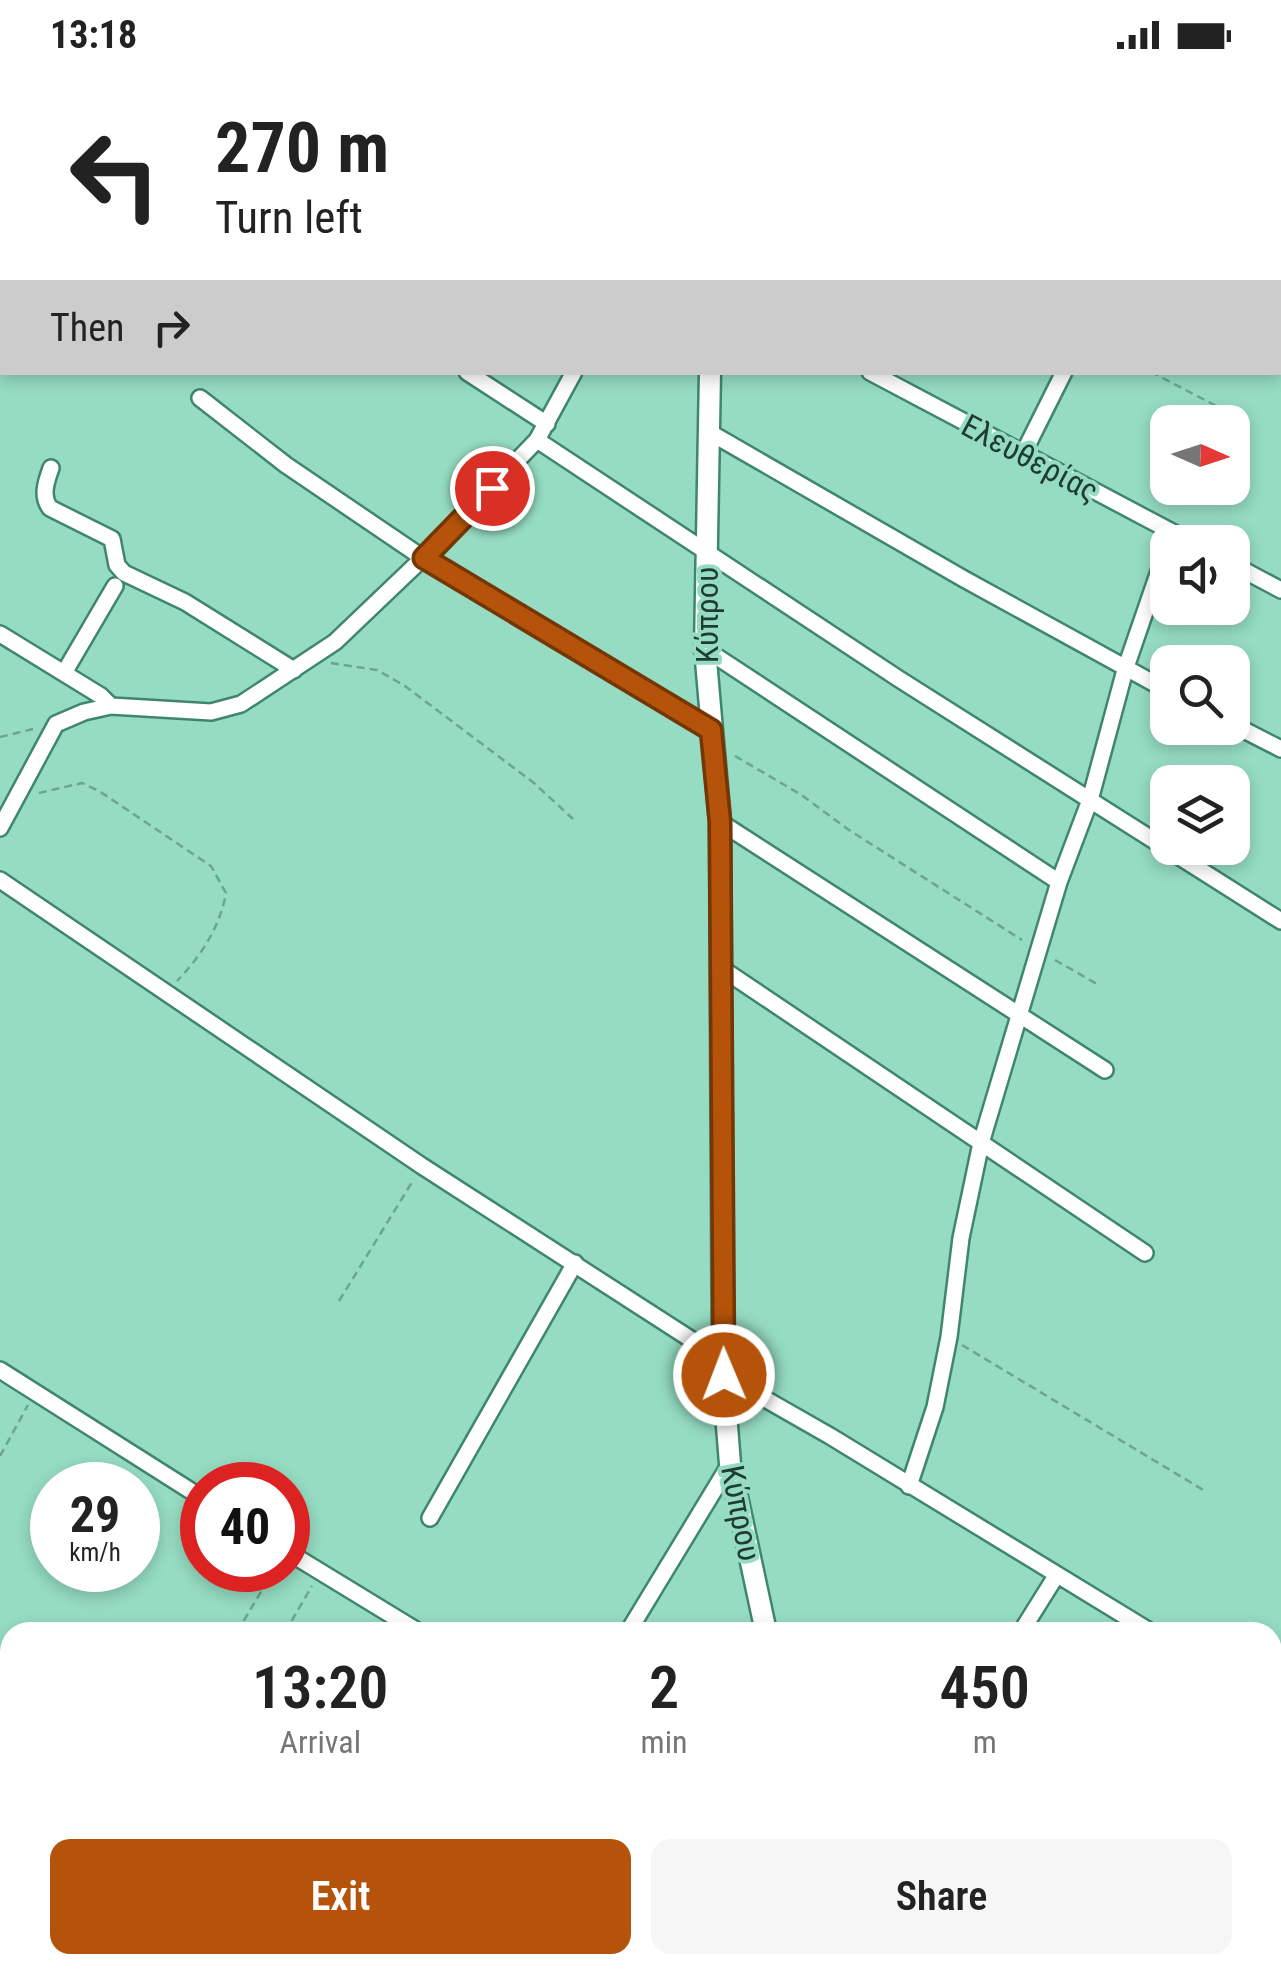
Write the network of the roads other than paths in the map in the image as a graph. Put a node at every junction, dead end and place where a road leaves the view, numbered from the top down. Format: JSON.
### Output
{"nodes":[{"id":1,"x":472,"y":375,"type":"edge"},
{"id":2,"x":572,"y":375,"type":"edge"},
{"id":3,"x":710,"y":375,"type":"edge"},
{"id":4,"x":876,"y":375,"type":"edge"},
{"id":5,"x":1062,"y":375,"type":"edge"},
{"id":6,"x":200,"y":398,"type":"dead end"},
{"id":7,"x":547,"y":424,"type":"junction"},
{"id":8,"x":710,"y":432,"type":"junction"},
{"id":9,"x":537,"y":440,"type":"junction"},
{"id":10,"x":1023,"y":454,"type":"junction"},
{"id":11,"x":51,"y":468,"type":"dead end"},
{"id":12,"x":1150,"y":529,"type":"edge"},
{"id":13,"x":706,"y":551,"type":"junction"},
{"id":14,"x":424,"y":558,"type":"junction"},
{"id":15,"x":1250,"y":574,"type":"edge"},
{"id":16,"x":115,"y":586,"type":"dead end"},
{"id":17,"x":1281,"y":590,"type":"edge"},
{"id":18,"x":1150,"y":596,"type":"edge"},
{"id":19,"x":0,"y":634,"type":"edge"},
{"id":20,"x":704,"y":649,"type":"junction"},
{"id":21,"x":294,"y":670,"type":"junction"},
{"id":22,"x":1125,"y":670,"type":"junction"},
{"id":23,"x":64,"y":673,"type":"junction"},
{"id":24,"x":1150,"y":682,"type":"edge"},
{"id":25,"x":111,"y":706,"type":"junction"},
{"id":26,"x":1250,"y":733,"type":"edge"},
{"id":27,"x":712,"y":737,"type":"junction"},
{"id":28,"x":1281,"y":749,"type":"edge"},
{"id":29,"x":1090,"y":800,"type":"junction"},
{"id":30,"x":720,"y":822,"type":"junction"},
{"id":31,"x":0,"y":828,"type":"edge"},
{"id":32,"x":0,"y":880,"type":"edge"},
{"id":33,"x":1060,"y":882,"type":"junction"},
{"id":34,"x":1281,"y":921,"type":"edge"},
{"id":35,"x":721,"y":968,"type":"junction"},
{"id":36,"x":1020,"y":1012,"type":"junction"},
{"id":37,"x":1105,"y":1070,"type":"dead end"},
{"id":38,"x":981,"y":1142,"type":"junction"},
{"id":39,"x":1145,"y":1253,"type":"dead end"},
{"id":40,"x":575,"y":1263,"type":"junction"},
{"id":41,"x":723,"y":1368,"type":"junction"},
{"id":42,"x":0,"y":1370,"type":"edge"},
{"id":43,"x":730,"y":1464,"type":"junction"},
{"id":44,"x":180,"y":1484,"type":"edge"},
{"id":45,"x":909,"y":1486,"type":"junction"},
{"id":46,"x":430,"y":1518,"type":"dead end"},
{"id":47,"x":310,"y":1566,"type":"edge"},
{"id":48,"x":1056,"y":1576,"type":"junction"},
{"id":49,"x":403,"y":1622,"type":"edge"},
{"id":50,"x":634,"y":1622,"type":"edge"},
{"id":51,"x":764,"y":1622,"type":"edge"},
{"id":52,"x":1027,"y":1622,"type":"edge"},
{"id":53,"x":1134,"y":1622,"type":"edge"}],
"edges":[{"from":1,"to":7,"type":"street"},
{"from":2,"to":7,"type":"street"},
{"from":3,"to":8,"type":"street","name":"Κύπρου"},
{"from":4,"to":10,"type":"street","name":"Ελευθερίας"},
{"from":5,"to":10,"type":"street"},
{"from":6,"to":14,"type":"street"},
{"from":7,"to":9,"type":"street"},
{"from":8,"to":13,"type":"street","name":"Κύπρου"},
{"from":8,"to":22,"type":"street"},
{"from":9,"to":13,"type":"street"},
{"from":9,"to":14,"type":"street"},
{"from":10,"to":12,"type":"street","name":"Ελευθερίας"},
{"from":11,"to":21,"type":"street"},
{"from":13,"to":20,"type":"street","name":"Κύπρου"},
{"from":13,"to":29,"type":"street"},
{"from":14,"to":21,"type":"street"},
{"from":14,"to":27,"type":"street"},
{"from":15,"to":17,"type":"street"},
{"from":16,"to":23,"type":"street"},
{"from":18,"to":22,"type":"street"},
{"from":19,"to":23,"type":"street"},
{"from":20,"to":27,"type":"street","name":"Κύπρου"},
{"from":20,"to":33,"type":"street"},
{"from":21,"to":25,"type":"street"},
{"from":22,"to":24,"type":"street"},
{"from":22,"to":29,"type":"street"},
{"from":23,"to":25,"type":"street"},
{"from":25,"to":31,"type":"street"},
{"from":26,"to":28,"type":"street"},
{"from":27,"to":30,"type":"street","name":"Κύπρου"},
{"from":29,"to":33,"type":"street"},
{"from":29,"to":34,"type":"street"},
{"from":30,"to":35,"type":"street","name":"Κύπρου"},
{"from":30,"to":36,"type":"street"},
{"from":32,"to":40,"type":"street"},
{"from":33,"to":36,"type":"street"},
{"from":35,"to":38,"type":"street"},
{"from":35,"to":41,"type":"street","name":"Κύπρου"},
{"from":36,"to":37,"type":"street"},
{"from":36,"to":38,"type":"street"},
{"from":38,"to":39,"type":"street"},
{"from":38,"to":45,"type":"street"},
{"from":40,"to":41,"type":"street"},
{"from":40,"to":46,"type":"street"},
{"from":41,"to":43,"type":"street","name":"Κύπρου"},
{"from":41,"to":45,"type":"street"},
{"from":42,"to":44,"type":"street"},
{"from":43,"to":50,"type":"street"},
{"from":43,"to":51,"type":"street","name":"Κύπρου"},
{"from":45,"to":48,"type":"street"},
{"from":47,"to":49,"type":"street"},
{"from":48,"to":52,"type":"street"},
{"from":48,"to":53,"type":"street"}]}
